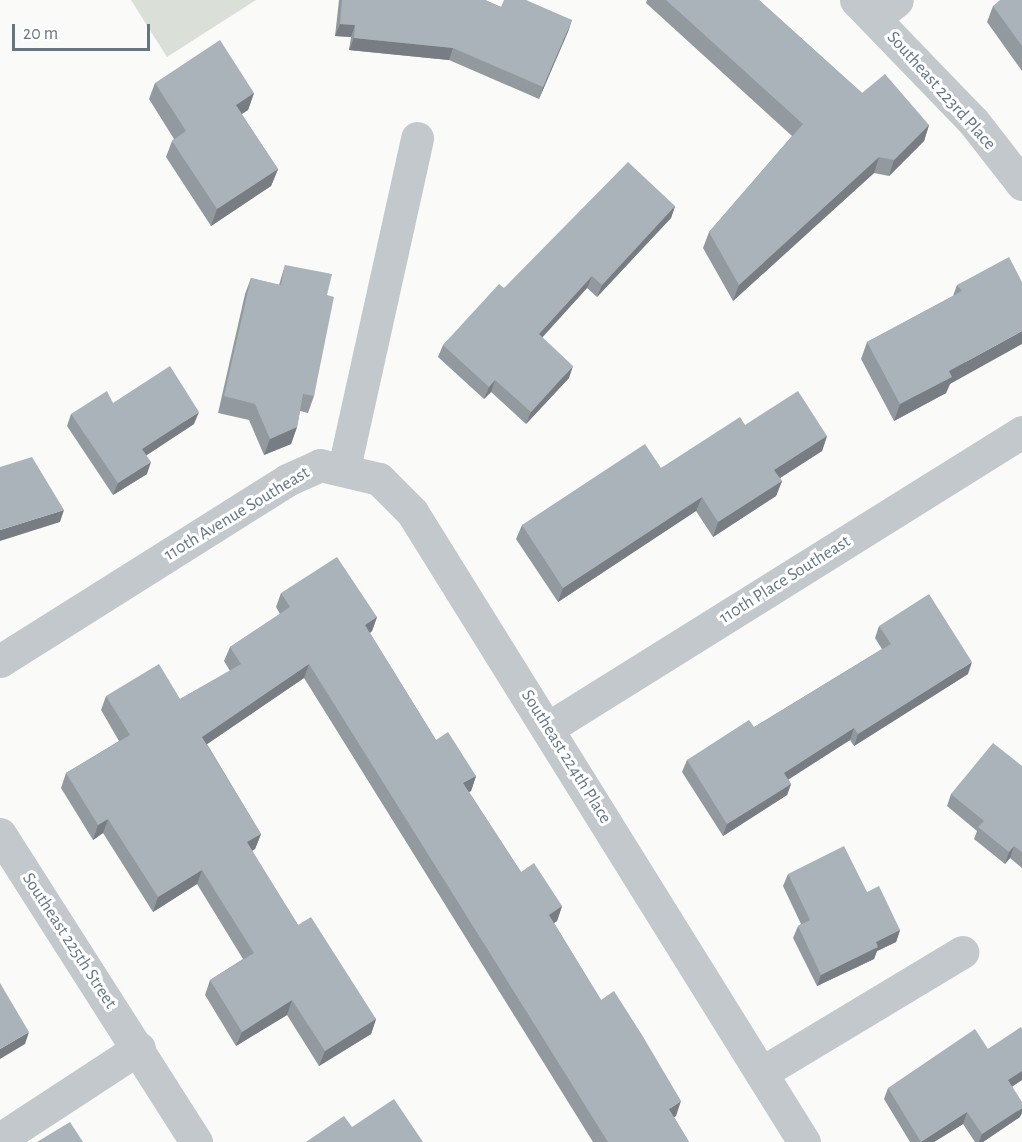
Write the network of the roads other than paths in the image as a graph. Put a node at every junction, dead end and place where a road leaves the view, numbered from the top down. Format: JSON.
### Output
{"nodes":[{"id":1,"x":876,"y":6,"type":"edge"},
{"id":2,"x":417,"y":138,"type":"dead end"},
{"id":3,"x":1022,"y":184,"type":"edge"},
{"id":4,"x":1022,"y":432,"type":"edge"},
{"id":5,"x":344,"y":468,"type":"junction"},
{"id":6,"x":0,"y":661,"type":"edge"},
{"id":7,"x":548,"y":728,"type":"junction"},
{"id":8,"x":0,"y":834,"type":"edge"},
{"id":9,"x":962,"y":952,"type":"dead end"},
{"id":10,"x":139,"y":1048,"type":"junction"},
{"id":11,"x":761,"y":1073,"type":"junction"},
{"id":12,"x":0,"y":1139,"type":"edge"},
{"id":13,"x":196,"y":1142,"type":"edge"},
{"id":14,"x":804,"y":1142,"type":"edge"}],
"edges":[{"from":1,"to":3,"type":"street","name":"Southeast 223rd Place"},
{"from":2,"to":5,"type":"street"},
{"from":4,"to":7,"type":"street","name":"110th Place Southeast"},
{"from":5,"to":6,"type":"street","name":"110th Avenue Southeast"},
{"from":5,"to":7,"type":"street","name":"Southeast 224th Place"},
{"from":7,"to":11,"type":"street","name":"Southeast 224th Place"},
{"from":8,"to":10,"type":"street","name":"Southeast 225th Street"},
{"from":9,"to":11,"type":"street"},
{"from":10,"to":12,"type":"street"},
{"from":10,"to":13,"type":"street","name":"Southeast 225th Street"},
{"from":11,"to":14,"type":"street","name":"Southeast 224th Place"}]}
